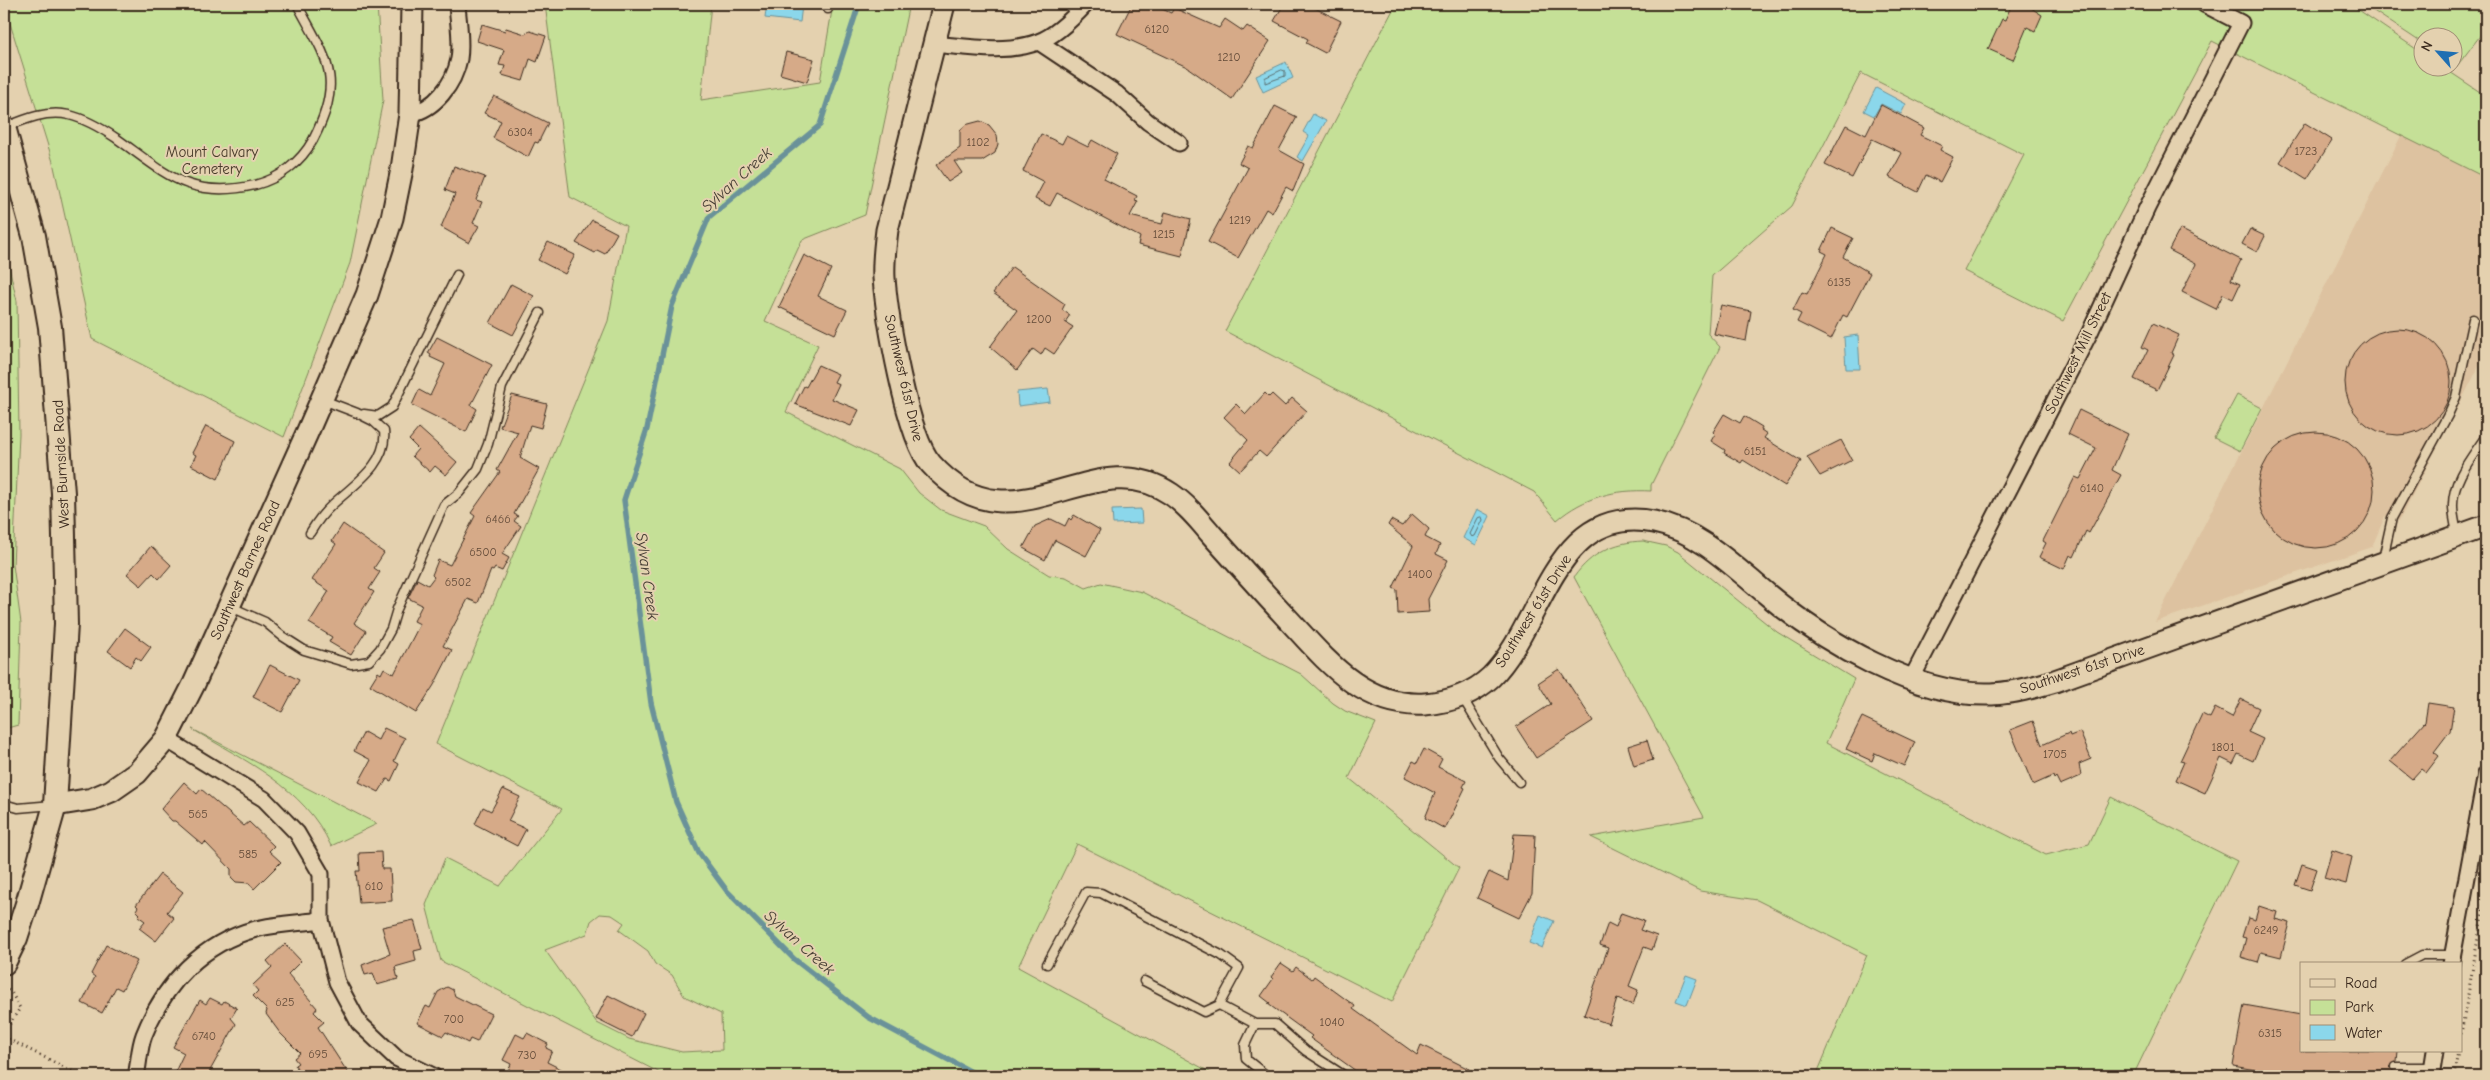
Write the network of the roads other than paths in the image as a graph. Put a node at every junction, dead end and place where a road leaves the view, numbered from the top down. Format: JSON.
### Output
{"nodes":[{"id":1,"x":297,"y":4,"type":"edge"},
{"id":2,"x":412,"y":4,"type":"edge"},
{"id":3,"x":457,"y":4,"type":"edge"},
{"id":4,"x":944,"y":4,"type":"edge"},
{"id":5,"x":1086,"y":4,"type":"edge"},
{"id":6,"x":2204,"y":4,"type":"edge"},
{"id":7,"x":1039,"y":42,"type":"junction"},
{"id":8,"x":934,"y":44,"type":"junction"},
{"id":9,"x":410,"y":114,"type":"junction"},
{"id":10,"x":4,"y":128,"type":"edge"},
{"id":11,"x":1179,"y":144,"type":"dead end"},
{"id":12,"x":456,"y":275,"type":"dead end"},
{"id":13,"x":540,"y":312,"type":"dead end"},
{"id":14,"x":2473,"y":319,"type":"dead end"},
{"id":15,"x":321,"y":400,"type":"junction"},
{"id":16,"x":357,"y":413,"type":"junction"},
{"id":17,"x":2486,"y":436,"type":"edge"},
{"id":18,"x":2486,"y":526,"type":"edge"},
{"id":19,"x":310,"y":533,"type":"dead end"},
{"id":20,"x":2458,"y":537,"type":"junction"},
{"id":21,"x":2382,"y":564,"type":"junction"},
{"id":22,"x":229,"y":606,"type":"junction"},
{"id":23,"x":1911,"y":680,"type":"junction"},
{"id":24,"x":1461,"y":696,"type":"junction"},
{"id":25,"x":166,"y":739,"type":"junction"},
{"id":26,"x":2486,"y":774,"type":"edge"},
{"id":27,"x":1519,"y":782,"type":"dead end"},
{"id":28,"x":4,"y":804,"type":"edge"},
{"id":29,"x":55,"y":805,"type":"junction"},
{"id":30,"x":320,"y":920,"type":"junction"},
{"id":31,"x":2452,"y":959,"type":"edge"},
{"id":32,"x":2409,"y":962,"type":"edge"},
{"id":33,"x":4,"y":963,"type":"edge"},
{"id":34,"x":1047,"y":964,"type":"dead end"},
{"id":35,"x":1144,"y":981,"type":"dead end"},
{"id":36,"x":1219,"y":1005,"type":"junction"},
{"id":37,"x":1255,"y":1024,"type":"junction"},
{"id":38,"x":2436,"y":1052,"type":"edge"},
{"id":39,"x":2396,"y":1067,"type":"dead end"},
{"id":40,"x":2432,"y":1072,"type":"edge"},
{"id":41,"x":136,"y":1076,"type":"edge"},
{"id":42,"x":433,"y":1076,"type":"edge"},
{"id":43,"x":1267,"y":1076,"type":"edge"},
{"id":44,"x":1345,"y":1076,"type":"edge"}],
"edges":[{"from":1,"to":10,"type":"lane"},
{"from":2,"to":9,"type":"street","name":"Southwest Barnes Road"},
{"from":3,"to":9,"type":"street"},
{"from":4,"to":8,"type":"street","name":"Southwest 61st Drive"},
{"from":5,"to":7,"type":"street"},
{"from":6,"to":23,"type":"street","name":"Southwest Mill Street"},
{"from":7,"to":8,"type":"street"},
{"from":7,"to":11,"type":"street"},
{"from":8,"to":24,"type":"street","name":"Southwest 61st Drive"},
{"from":9,"to":15,"type":"street","name":"Southwest Barnes Road"},
{"from":10,"to":29,"type":"main road","name":"West Burnside Road"},
{"from":12,"to":16,"type":"lane"},
{"from":13,"to":22,"type":"lane"},
{"from":14,"to":21,"type":"lane"},
{"from":15,"to":16,"type":"lane"},
{"from":15,"to":22,"type":"street","name":"Southwest Barnes Road"},
{"from":16,"to":19,"type":"lane"},
{"from":17,"to":20,"type":"lane"},
{"from":18,"to":20,"type":"street","name":"Southwest 61st Drive"},
{"from":20,"to":21,"type":"street","name":"Southwest 61st Drive"},
{"from":21,"to":23,"type":"street","name":"Southwest 61st Drive"},
{"from":22,"to":25,"type":"street","name":"Southwest Barnes Road"},
{"from":23,"to":24,"type":"street","name":"Southwest 61st Drive"},
{"from":24,"to":27,"type":"lane"},
{"from":25,"to":29,"type":"street","name":"Southwest Barnes Road"},
{"from":25,"to":30,"type":"street"},
{"from":26,"to":31,"type":"street"},
{"from":28,"to":29,"type":"lane"},
{"from":29,"to":33,"type":"main road"},
{"from":30,"to":41,"type":"street"},
{"from":30,"to":42,"type":"street"},
{"from":31,"to":32,"type":"lane"},
{"from":34,"to":36,"type":"lane"},
{"from":35,"to":36,"type":"lane"},
{"from":36,"to":37,"type":"lane"},
{"from":37,"to":43,"type":"lane"},
{"from":37,"to":44,"type":"lane"},
{"from":38,"to":40,"type":"street"},
{"from":39,"to":40,"type":"lane"}]}
